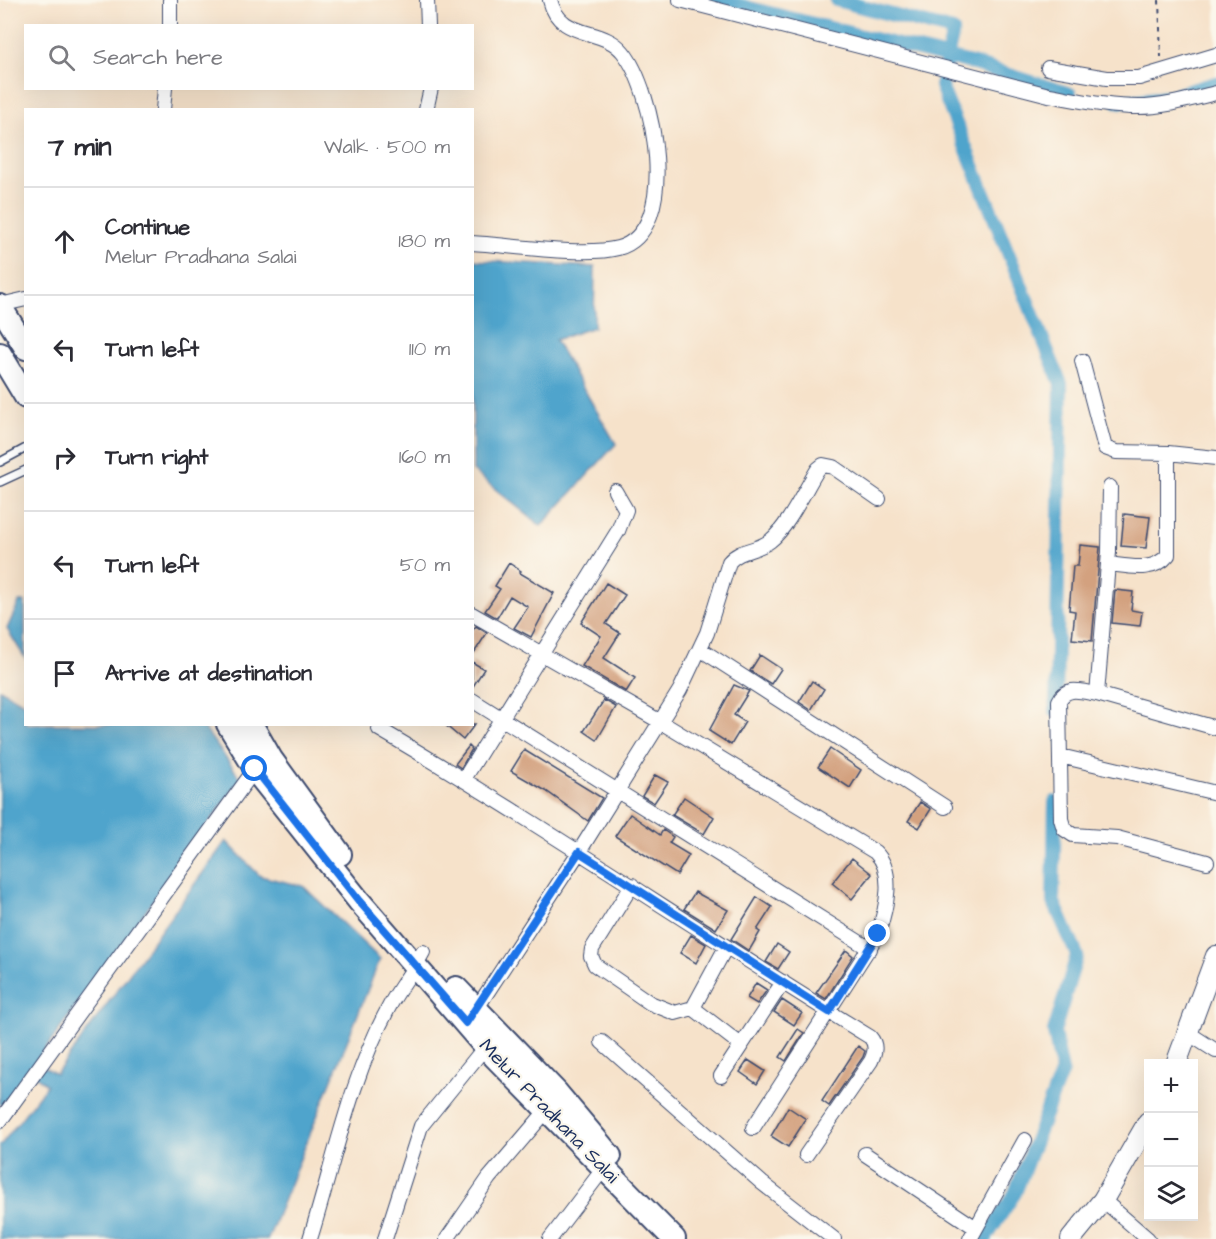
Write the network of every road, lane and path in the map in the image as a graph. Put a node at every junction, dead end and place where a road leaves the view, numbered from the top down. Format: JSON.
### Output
{"nodes":[{"id":1,"x":170,"y":0,"type":"edge"},
{"id":2,"x":427,"y":0,"type":"edge"},
{"id":3,"x":550,"y":0,"type":"edge"},
{"id":4,"x":680,"y":0,"type":"edge"},
{"id":5,"x":1159,"y":0,"type":"edge"},
{"id":6,"x":170,"y":24,"type":"edge"},
{"id":7,"x":428,"y":24,"type":"edge"},
{"id":8,"x":1216,"y":55,"type":"edge"},
{"id":9,"x":1048,"y":68,"type":"dead end"},
{"id":10,"x":1161,"y":72,"type":"junction"},
{"id":11,"x":165,"y":90,"type":"edge"},
{"id":12,"x":431,"y":90,"type":"edge"},
{"id":13,"x":1216,"y":93,"type":"edge"},
{"id":14,"x":163,"y":108,"type":"edge"},
{"id":15,"x":426,"y":108,"type":"edge"},
{"id":16,"x":474,"y":243,"type":"edge"},
{"id":17,"x":24,"y":299,"type":"edge"},
{"id":18,"x":0,"y":305,"type":"edge"},
{"id":19,"x":24,"y":345,"type":"edge"},
{"id":20,"x":0,"y":354,"type":"edge"},
{"id":21,"x":1082,"y":362,"type":"dead end"},
{"id":22,"x":24,"y":395,"type":"edge"},
{"id":23,"x":24,"y":449,"type":"edge"},
{"id":24,"x":1168,"y":453,"type":"junction"},
{"id":25,"x":1216,"y":458,"type":"edge"},
{"id":26,"x":0,"y":462,"type":"edge"},
{"id":27,"x":24,"y":471,"type":"edge"},
{"id":28,"x":0,"y":482,"type":"edge"},
{"id":29,"x":1110,"y":487,"type":"dead end"},
{"id":30,"x":615,"y":491,"type":"dead end"},
{"id":31,"x":879,"y":499,"type":"dead end"},
{"id":32,"x":1108,"y":564,"type":"junction"},
{"id":33,"x":474,"y":615,"type":"edge"},
{"id":34,"x":700,"y":649,"type":"junction"},
{"id":35,"x":540,"y":655,"type":"junction"},
{"id":36,"x":1096,"y":694,"type":"junction"},
{"id":37,"x":474,"y":701,"type":"edge"},
{"id":38,"x":501,"y":717,"type":"junction"},
{"id":39,"x":659,"y":721,"type":"junction"},
{"id":40,"x":229,"y":726,"type":"edge"},
{"id":41,"x":252,"y":726,"type":"edge"},
{"id":42,"x":379,"y":729,"type":"dead end"},
{"id":43,"x":1216,"y":729,"type":"edge"},
{"id":44,"x":1060,"y":756,"type":"junction"},
{"id":45,"x":255,"y":769,"type":"junction"},
{"id":46,"x":465,"y":779,"type":"junction"},
{"id":47,"x":617,"y":790,"type":"junction"},
{"id":48,"x":1216,"y":793,"type":"edge"},
{"id":49,"x":945,"y":807,"type":"dead end"},
{"id":50,"x":579,"y":852,"type":"junction"},
{"id":51,"x":1207,"y":862,"type":"dead end"},
{"id":52,"x":632,"y":885,"type":"junction"},
{"id":53,"x":726,"y":947,"type":"junction"},
{"id":54,"x":870,"y":949,"type":"junction"},
{"id":55,"x":1216,"y":956,"type":"edge"},
{"id":56,"x":420,"y":958,"type":"junction"},
{"id":57,"x":783,"y":982,"type":"junction"},
{"id":58,"x":693,"y":1008,"type":"junction"},
{"id":59,"x":829,"y":1012,"type":"junction"},
{"id":60,"x":471,"y":1017,"type":"junction"},
{"id":61,"x":1188,"y":1033,"type":"junction"},
{"id":62,"x":602,"y":1042,"type":"dead end"},
{"id":63,"x":741,"y":1045,"type":"junction"},
{"id":64,"x":485,"y":1047,"type":"junction"},
{"id":65,"x":1216,"y":1051,"type":"edge"},
{"id":66,"x":1178,"y":1059,"type":"edge"},
{"id":67,"x":721,"y":1076,"type":"dead end"},
{"id":68,"x":547,"y":1110,"type":"junction"},
{"id":69,"x":0,"y":1121,"type":"edge"},
{"id":70,"x":753,"y":1128,"type":"dead end"},
{"id":71,"x":1144,"y":1130,"type":"edge"},
{"id":72,"x":1025,"y":1140,"type":"dead end"},
{"id":73,"x":865,"y":1154,"type":"dead end"},
{"id":74,"x":806,"y":1155,"type":"dead end"},
{"id":75,"x":608,"y":1163,"type":"junction"},
{"id":76,"x":1103,"y":1200,"type":"junction"},
{"id":77,"x":973,"y":1234,"type":"edge"},
{"id":78,"x":310,"y":1239,"type":"edge"},
{"id":79,"x":385,"y":1239,"type":"edge"},
{"id":80,"x":447,"y":1239,"type":"edge"},
{"id":81,"x":550,"y":1239,"type":"edge"},
{"id":82,"x":674,"y":1239,"type":"edge"},
{"id":83,"x":691,"y":1239,"type":"edge"},
{"id":84,"x":834,"y":1239,"type":"edge"},
{"id":85,"x":1071,"y":1239,"type":"edge"},
{"id":86,"x":1148,"y":1239,"type":"edge"}],
"edges":[{"from":1,"to":6,"type":"street"},
{"from":2,"to":7,"type":"street"},
{"from":3,"to":16,"type":"street"},
{"from":4,"to":13,"type":"street"},
{"from":5,"to":10,"type":"path"},
{"from":8,"to":10,"type":"street"},
{"from":9,"to":10,"type":"street"},
{"from":11,"to":14,"type":"street"},
{"from":12,"to":15,"type":"street"},
{"from":17,"to":18,"type":"street"},
{"from":18,"to":19,"type":"main road"},
{"from":20,"to":22,"type":"main road"},
{"from":21,"to":24,"type":"street"},
{"from":23,"to":26,"type":"lane"},
{"from":24,"to":25,"type":"street"},
{"from":24,"to":32,"type":"street"},
{"from":27,"to":28,"type":"lane"},
{"from":29,"to":32,"type":"street"},
{"from":30,"to":35,"type":"street"},
{"from":31,"to":34,"type":"street"},
{"from":32,"to":36,"type":"street"},
{"from":33,"to":35,"type":"street"},
{"from":34,"to":39,"type":"street"},
{"from":34,"to":49,"type":"street"},
{"from":35,"to":38,"type":"street"},
{"from":35,"to":39,"type":"street"},
{"from":36,"to":43,"type":"street"},
{"from":36,"to":44,"type":"street"},
{"from":37,"to":38,"type":"street"},
{"from":38,"to":46,"type":"street"},
{"from":38,"to":47,"type":"street"},
{"from":39,"to":47,"type":"street"},
{"from":39,"to":54,"type":"street"},
{"from":40,"to":45,"type":"main road","name":"Melur Pradhana Salai"},
{"from":41,"to":56,"type":"main road","name":"Melur Pradhana Salai"},
{"from":42,"to":46,"type":"street"},
{"from":44,"to":48,"type":"street"},
{"from":44,"to":51,"type":"street"},
{"from":45,"to":56,"type":"main road","name":"Melur Pradhana Salai"},
{"from":45,"to":69,"type":"street"},
{"from":46,"to":50,"type":"street"},
{"from":47,"to":50,"type":"street"},
{"from":47,"to":54,"type":"street"},
{"from":50,"to":52,"type":"street"},
{"from":50,"to":60,"type":"street"},
{"from":52,"to":53,"type":"street"},
{"from":52,"to":58,"type":"street"},
{"from":53,"to":57,"type":"street"},
{"from":53,"to":58,"type":"street"},
{"from":54,"to":59,"type":"street"},
{"from":55,"to":61,"type":"main road"},
{"from":56,"to":60,"type":"main road","name":"Melur Pradhana Salai"},
{"from":56,"to":78,"type":"street"},
{"from":57,"to":59,"type":"street"},
{"from":57,"to":63,"type":"street"},
{"from":58,"to":63,"type":"street"},
{"from":59,"to":70,"type":"street"},
{"from":59,"to":74,"type":"street"},
{"from":60,"to":64,"type":"main road","name":"Melur Pradhana Salai"},
{"from":60,"to":75,"type":"main road","name":"Melur Pradhana Salai"},
{"from":61,"to":65,"type":"street"},
{"from":61,"to":66,"type":"main road"},
{"from":62,"to":84,"type":"street"},
{"from":63,"to":67,"type":"street"},
{"from":64,"to":68,"type":"main road","name":"Melur Pradhana Salai"},
{"from":64,"to":79,"type":"street"},
{"from":68,"to":75,"type":"main road","name":"Melur Pradhana Salai"},
{"from":68,"to":80,"type":"street"},
{"from":71,"to":76,"type":"main road"},
{"from":72,"to":77,"type":"street"},
{"from":73,"to":77,"type":"street"},
{"from":75,"to":81,"type":"street"},
{"from":75,"to":82,"type":"main road","name":"Melur Pradhana Salai"},
{"from":75,"to":83,"type":"main road","name":"Melur Pradhana Salai"},
{"from":76,"to":85,"type":"main road"},
{"from":76,"to":86,"type":"street"}]}
